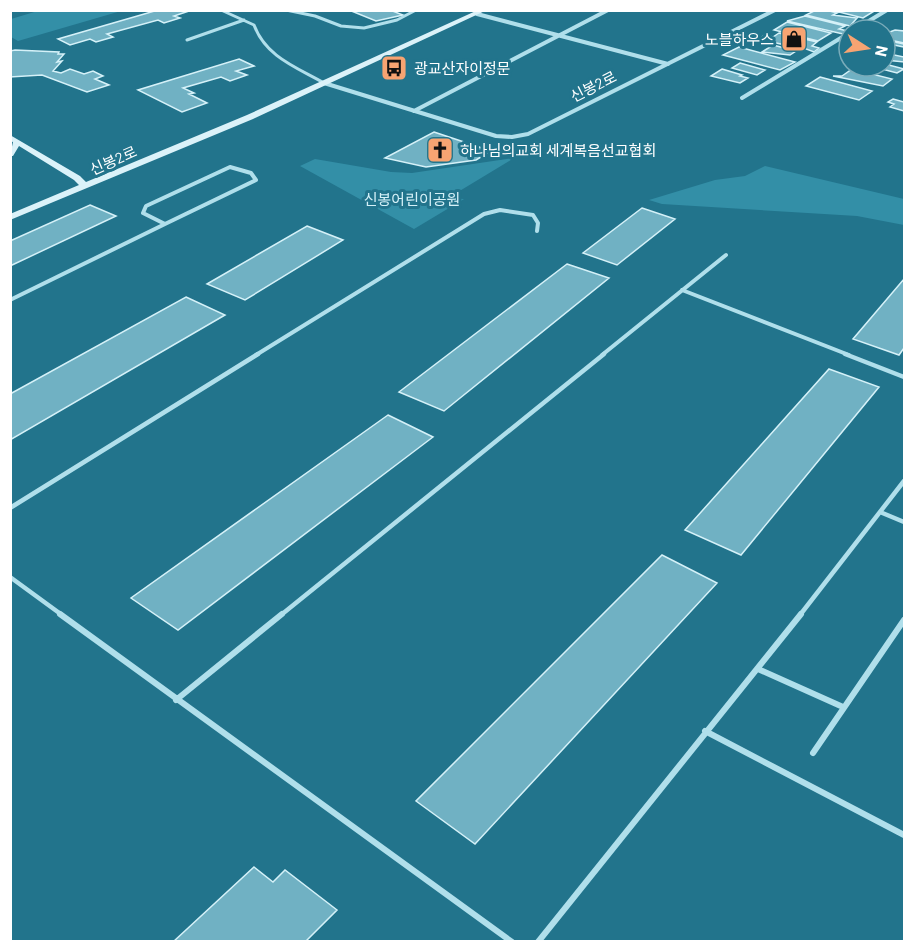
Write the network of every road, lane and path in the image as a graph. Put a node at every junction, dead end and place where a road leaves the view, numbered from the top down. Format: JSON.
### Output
{"nodes":[{"id":1,"x":220,"y":10,"type":"edge"},
{"id":2,"x":286,"y":10,"type":"edge"},
{"id":3,"x":416,"y":10,"type":"edge"},
{"id":4,"x":608,"y":10,"type":"edge"},
{"id":5,"x":775,"y":10,"type":"edge"},
{"id":6,"x":887,"y":10,"type":"edge"},
{"id":7,"x":481,"y":12,"type":"edge"},
{"id":8,"x":874,"y":18,"type":"edge"},
{"id":9,"x":243,"y":20,"type":"junction"},
{"id":10,"x":560,"y":34,"type":"junction"},
{"id":11,"x":187,"y":40,"type":"dead end"},
{"id":12,"x":837,"y":40,"type":"edge"},
{"id":13,"x":668,"y":64,"type":"junction"},
{"id":14,"x":324,"y":83,"type":"junction"},
{"id":15,"x":742,"y":98,"type":"dead end"},
{"id":16,"x":414,"y":111,"type":"junction"},
{"id":17,"x":14,"y":139,"type":"edge"},
{"id":18,"x":10,"y":154,"type":"edge"},
{"id":19,"x":85,"y":187,"type":"junction"},
{"id":20,"x":10,"y":217,"type":"edge"},
{"id":21,"x":166,"y":225,"type":"junction"},
{"id":22,"x":537,"y":231,"type":"dead end"},
{"id":23,"x":726,"y":255,"type":"dead end"},
{"id":24,"x":682,"y":290,"type":"junction"},
{"id":25,"x":10,"y":300,"type":"edge"},
{"id":26,"x":904,"y":377,"type":"edge"},
{"id":27,"x":904,"y":481,"type":"edge"},
{"id":28,"x":10,"y":508,"type":"edge"},
{"id":29,"x":880,"y":512,"type":"junction"},
{"id":30,"x":904,"y":522,"type":"edge"},
{"id":31,"x":10,"y":577,"type":"edge"},
{"id":32,"x":904,"y":620,"type":"edge"},
{"id":33,"x":758,"y":669,"type":"junction"},
{"id":34,"x":176,"y":700,"type":"junction"},
{"id":35,"x":843,"y":707,"type":"junction"},
{"id":36,"x":705,"y":731,"type":"junction"},
{"id":37,"x":813,"y":753,"type":"dead end"},
{"id":38,"x":904,"y":835,"type":"edge"},
{"id":39,"x":512,"y":942,"type":"edge"},
{"id":40,"x":538,"y":942,"type":"edge"}],
"edges":[{"from":1,"to":9,"type":"lane"},
{"from":2,"to":3,"type":"lane"},
{"from":4,"to":10,"type":"street"},
{"from":5,"to":13,"type":"street","name":"신봉2로"},
{"from":6,"to":8,"type":"street"},
{"from":7,"to":10,"type":"street"},
{"from":7,"to":14,"type":"street","name":"신봉2로"},
{"from":9,"to":11,"type":"lane"},
{"from":9,"to":14,"type":"lane"},
{"from":10,"to":13,"type":"street"},
{"from":10,"to":16,"type":"street"},
{"from":12,"to":15,"type":"street"},
{"from":13,"to":16,"type":"street","name":"신봉2로"},
{"from":14,"to":16,"type":"street","name":"신봉2로"},
{"from":14,"to":19,"type":"street","name":"신봉2로"},
{"from":17,"to":18,"type":"street"},
{"from":17,"to":19,"type":"street"},
{"from":19,"to":20,"type":"street","name":"신봉2로"},
{"from":21,"to":21,"type":"lane"},
{"from":21,"to":25,"type":"lane"},
{"from":22,"to":28,"type":"lane"},
{"from":23,"to":24,"type":"lane"},
{"from":24,"to":26,"type":"lane"},
{"from":24,"to":34,"type":"lane"},
{"from":27,"to":29,"type":"lane"},
{"from":29,"to":30,"type":"lane"},
{"from":29,"to":33,"type":"lane"},
{"from":31,"to":34,"type":"lane"},
{"from":32,"to":35,"type":"lane"},
{"from":33,"to":35,"type":"lane"},
{"from":33,"to":36,"type":"lane"},
{"from":34,"to":39,"type":"lane"},
{"from":35,"to":37,"type":"lane"},
{"from":36,"to":38,"type":"lane"},
{"from":36,"to":40,"type":"lane"}]}
